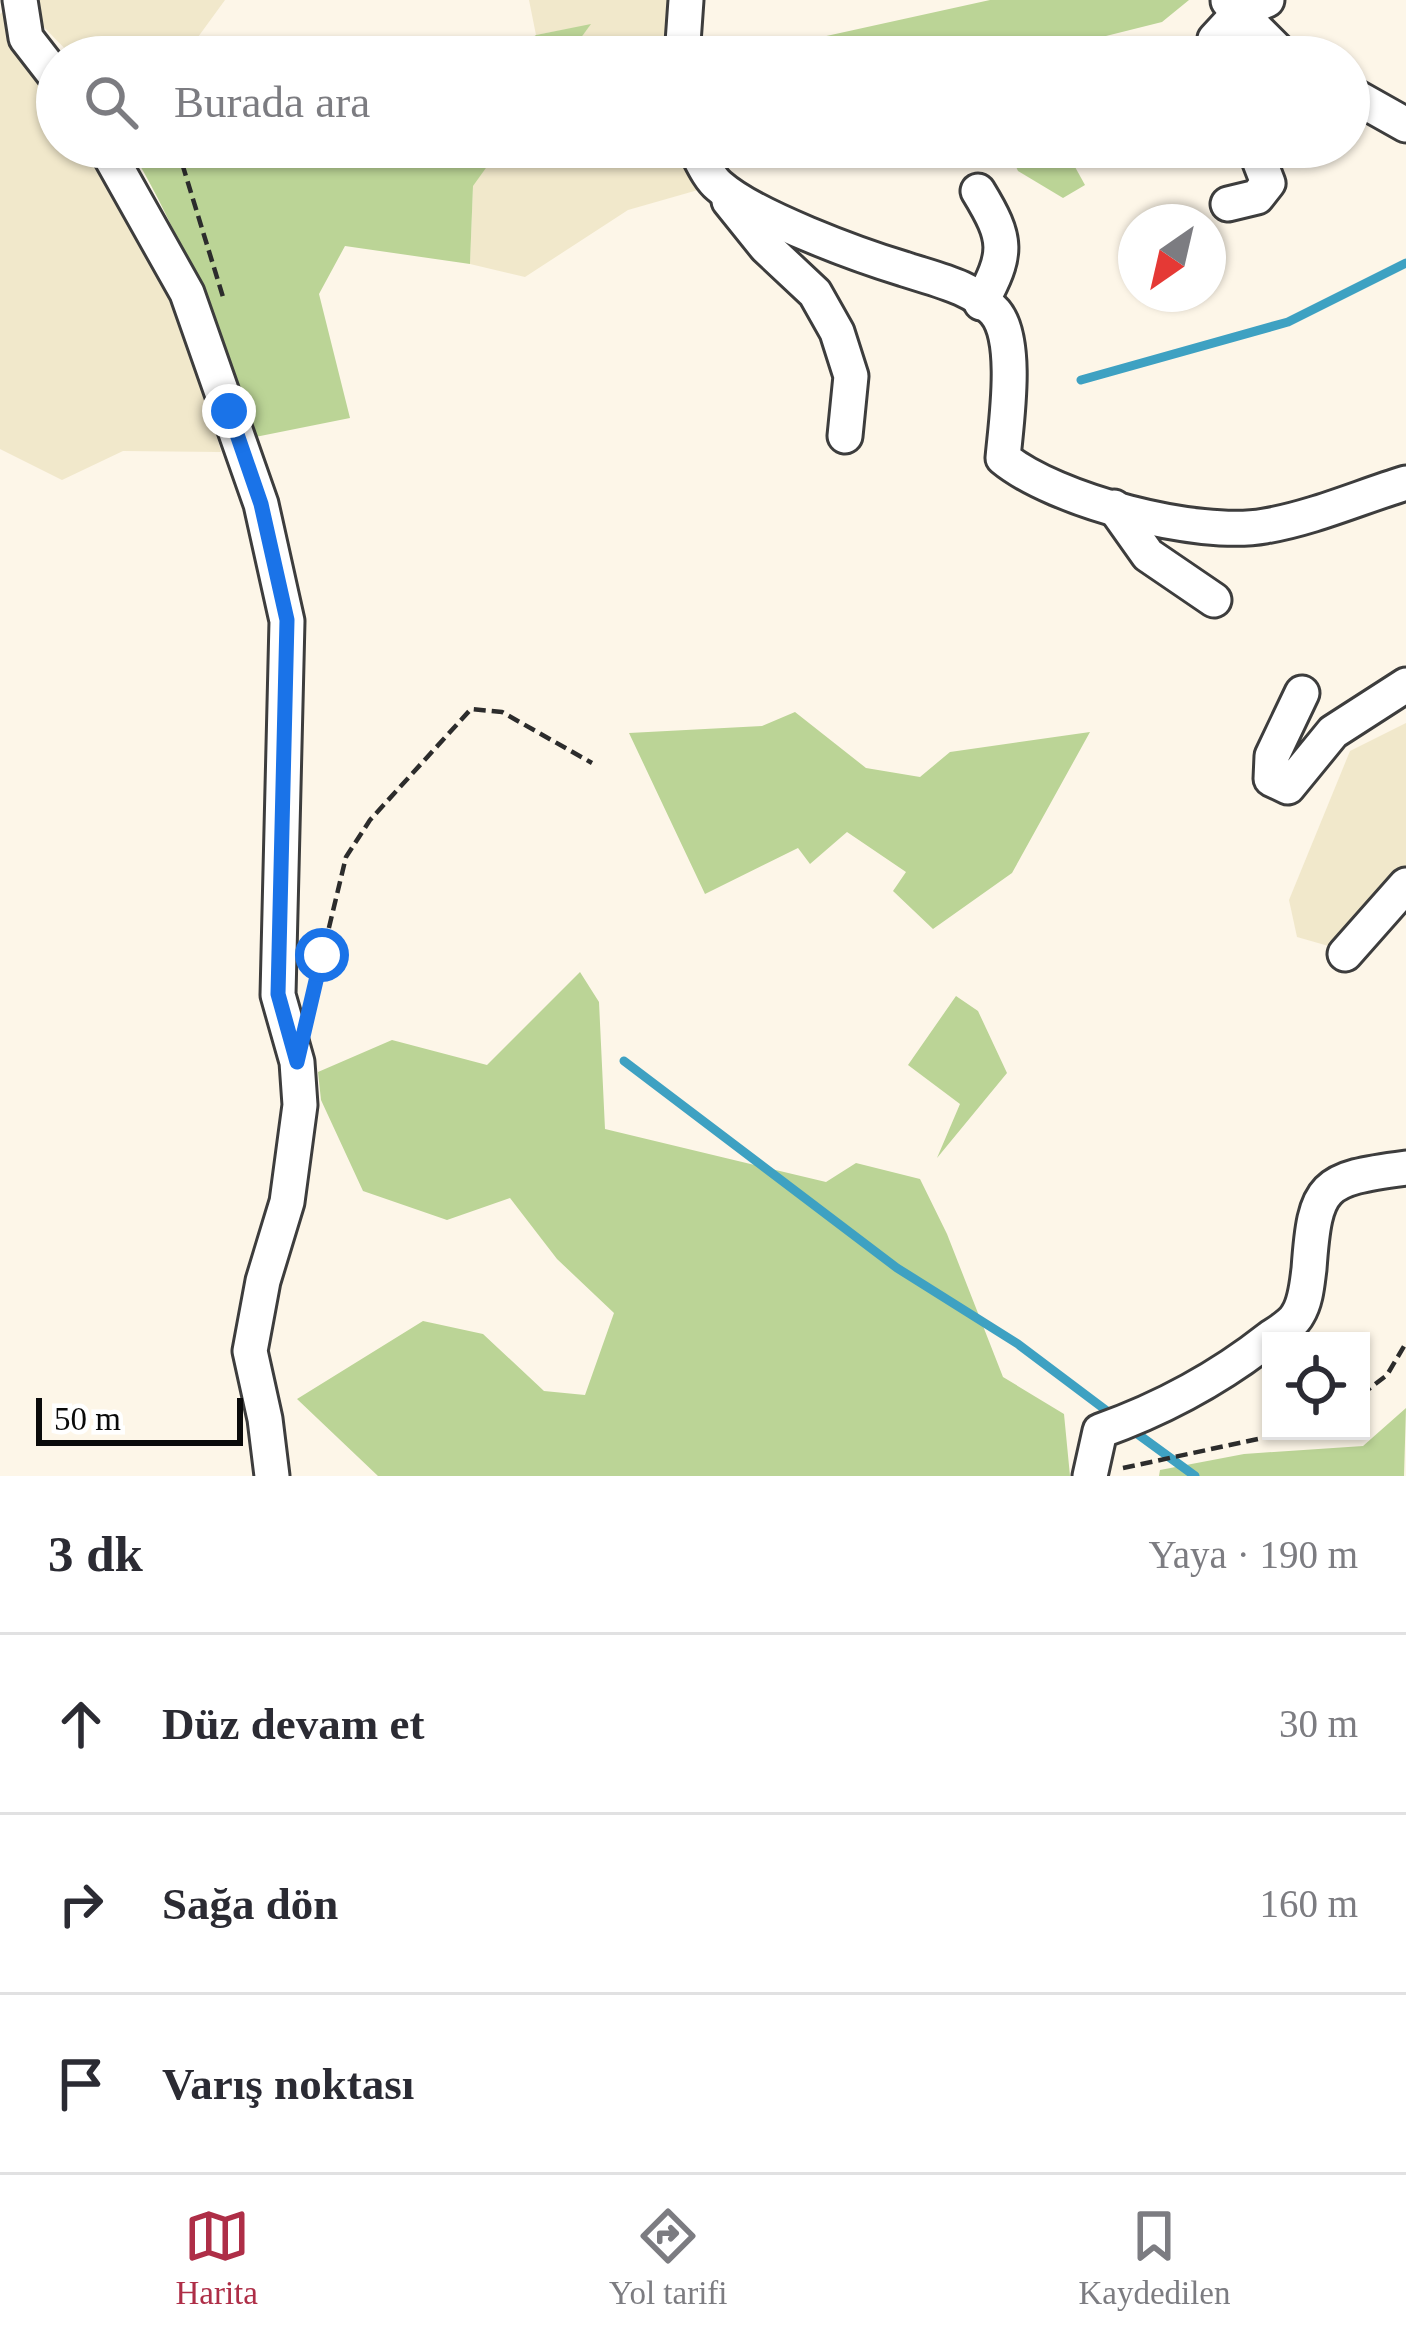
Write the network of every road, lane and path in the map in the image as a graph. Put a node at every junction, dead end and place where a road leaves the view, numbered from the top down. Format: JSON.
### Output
{"nodes":[{"id":1,"x":20,"y":0,"type":"edge"},
{"id":2,"x":686,"y":0,"type":"edge"},
{"id":3,"x":1244,"y":4,"type":"edge"},
{"id":4,"x":683,"y":36,"type":"edge"},
{"id":5,"x":1217,"y":36,"type":"edge"},
{"id":6,"x":1268,"y":36,"type":"edge"},
{"id":7,"x":36,"y":51,"type":"edge"},
{"id":8,"x":1370,"y":105,"type":"edge"},
{"id":9,"x":1406,"y":125,"type":"edge"},
{"id":10,"x":117,"y":168,"type":"edge"},
{"id":11,"x":707,"y":168,"type":"edge"},
{"id":12,"x":1262,"y":168,"type":"edge"},
{"id":13,"x":717,"y":185,"type":"junction"},
{"id":14,"x":978,"y":191,"type":"dead end"},
{"id":15,"x":1228,"y":204,"type":"dead end"},
{"id":16,"x":981,"y":303,"type":"junction"},
{"id":17,"x":845,"y":436,"type":"dead end"},
{"id":18,"x":1406,"y":483,"type":"edge"},
{"id":19,"x":1114,"y":507,"type":"junction"},
{"id":20,"x":1214,"y":600,"type":"dead end"},
{"id":21,"x":1406,"y":685,"type":"edge"},
{"id":22,"x":1302,"y":693,"type":"dead end"},
{"id":23,"x":592,"y":763,"type":"dead end"},
{"id":24,"x":1406,"y":885,"type":"edge"},
{"id":25,"x":1346,"y":954,"type":"dead end"},
{"id":26,"x":313,"y":998,"type":"dead end"},
{"id":27,"x":1406,"y":1168,"type":"edge"},
{"id":28,"x":1406,"y":1343,"type":"edge"},
{"id":29,"x":1370,"y":1388,"type":"edge"},
{"id":30,"x":1262,"y":1438,"type":"edge"},
{"id":31,"x":1104,"y":1473,"type":"edge"},
{"id":32,"x":272,"y":1476,"type":"edge"}],
"edges":[{"from":1,"to":7,"type":"street"},
{"from":2,"to":4,"type":"street"},
{"from":3,"to":5,"type":"street"},
{"from":3,"to":6,"type":"street"},
{"from":8,"to":9,"type":"street"},
{"from":10,"to":32,"type":"street"},
{"from":11,"to":13,"type":"street"},
{"from":12,"to":15,"type":"street"},
{"from":13,"to":16,"type":"street"},
{"from":13,"to":17,"type":"street"},
{"from":14,"to":16,"type":"street"},
{"from":16,"to":19,"type":"street"},
{"from":18,"to":19,"type":"street"},
{"from":19,"to":20,"type":"street"},
{"from":21,"to":22,"type":"street"},
{"from":23,"to":26,"type":"path"},
{"from":24,"to":25,"type":"street"},
{"from":27,"to":31,"type":"street"},
{"from":28,"to":29,"type":"path"},
{"from":30,"to":31,"type":"path"}]}
